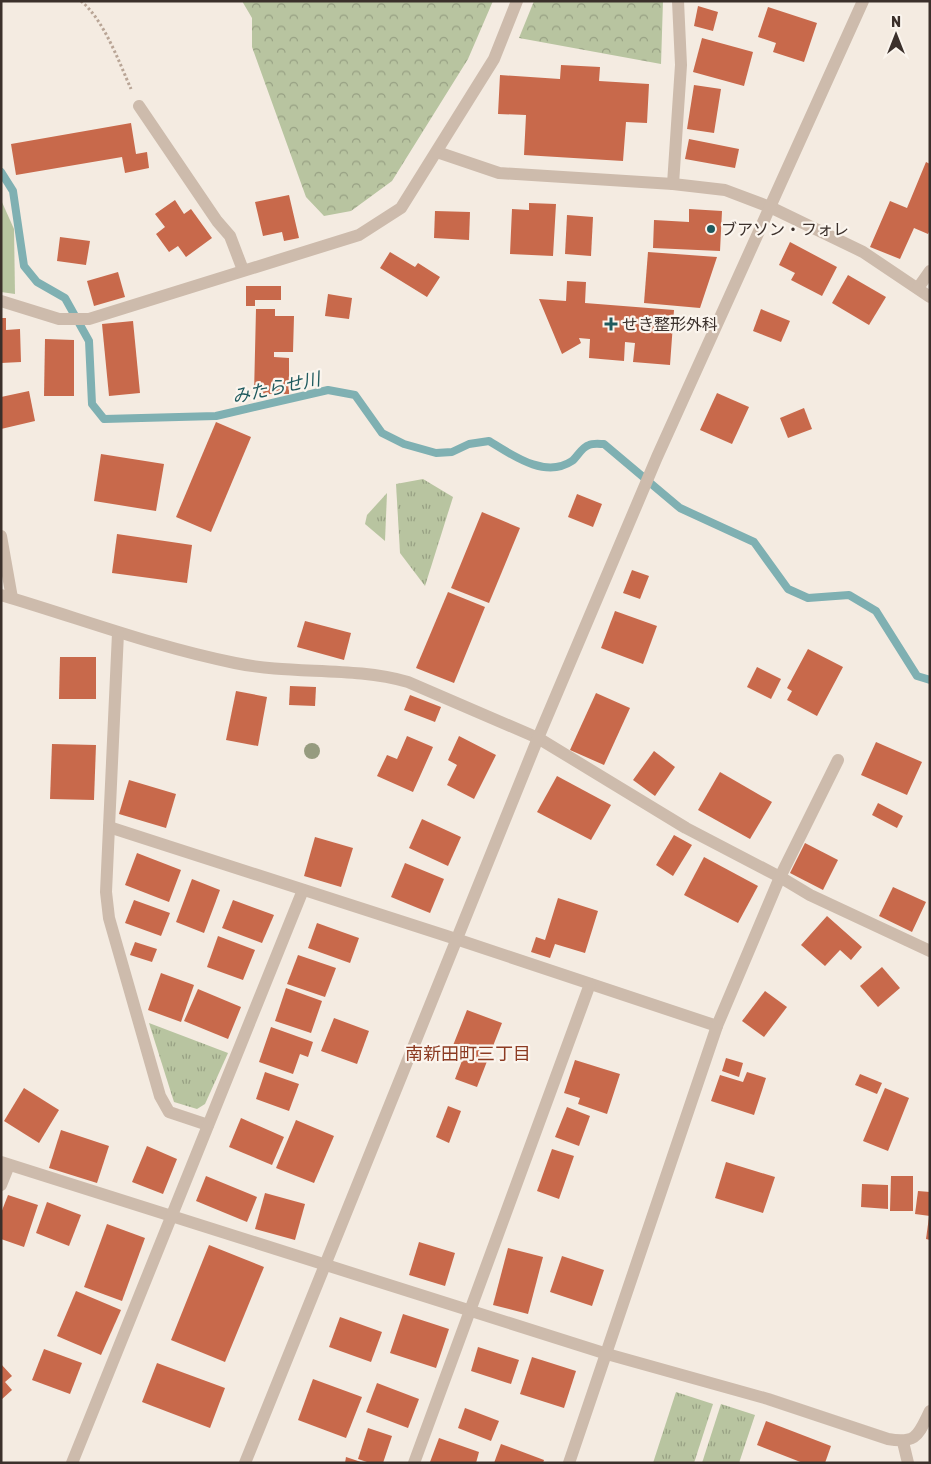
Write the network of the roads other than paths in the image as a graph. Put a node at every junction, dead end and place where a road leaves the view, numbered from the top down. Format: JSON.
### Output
{"nodes":[{"id":1,"x":517,"y":1,"type":"edge"},
{"id":2,"x":678,"y":1,"type":"edge"},
{"id":3,"x":864,"y":1,"type":"edge"},
{"id":4,"x":139,"y":106,"type":"road end"},
{"id":5,"x":437,"y":152,"type":"junction"},
{"id":6,"x":673,"y":184,"type":"junction"},
{"id":7,"x":770,"y":207,"type":"junction"},
{"id":8,"x":243,"y":270,"type":"junction"},
{"id":9,"x":930,"y":271,"type":"edge"},
{"id":10,"x":918,"y":288,"type":"junction"},
{"id":11,"x":930,"y":297,"type":"edge"},
{"id":12,"x":1,"y":301,"type":"edge"},
{"id":13,"x":1,"y":536,"type":"edge"},
{"id":14,"x":6,"y":597,"type":"edge"},
{"id":15,"x":118,"y":632,"type":"junction"},
{"id":16,"x":538,"y":738,"type":"junction"},
{"id":17,"x":838,"y":760,"type":"dead end"},
{"id":18,"x":109,"y":827,"type":"junction"},
{"id":19,"x":780,"y":877,"type":"junction"},
{"id":20,"x":303,"y":890,"type":"junction"},
{"id":21,"x":456,"y":939,"type":"junction"},
{"id":22,"x":930,"y":951,"type":"edge"},
{"id":23,"x":590,"y":984,"type":"junction"},
{"id":24,"x":717,"y":1026,"type":"junction"},
{"id":25,"x":208,"y":1125,"type":"junction"},
{"id":26,"x":5,"y":1163,"type":"edge"},
{"id":27,"x":1,"y":1185,"type":"edge"},
{"id":28,"x":172,"y":1216,"type":"junction"},
{"id":29,"x":325,"y":1265,"type":"junction"},
{"id":30,"x":470,"y":1311,"type":"junction"},
{"id":31,"x":607,"y":1354,"type":"junction"},
{"id":32,"x":930,"y":1411,"type":"edge"},
{"id":33,"x":903,"y":1442,"type":"junction"},
{"id":34,"x":72,"y":1463,"type":"edge"},
{"id":35,"x":245,"y":1463,"type":"edge"},
{"id":36,"x":414,"y":1463,"type":"edge"},
{"id":37,"x":568,"y":1463,"type":"edge"},
{"id":38,"x":908,"y":1463,"type":"edge"}],
"edges":[{"from":1,"to":5,"type":"street"},
{"from":2,"to":6,"type":"street"},
{"from":3,"to":7,"type":"street"},
{"from":4,"to":8,"type":"street"},
{"from":5,"to":6,"type":"street"},
{"from":5,"to":8,"type":"street"},
{"from":6,"to":7,"type":"street"},
{"from":7,"to":10,"type":"street"},
{"from":7,"to":16,"type":"street"},
{"from":8,"to":12,"type":"street"},
{"from":9,"to":10,"type":"street"},
{"from":10,"to":11,"type":"street"},
{"from":13,"to":14,"type":"street"},
{"from":14,"to":15,"type":"street"},
{"from":15,"to":16,"type":"street"},
{"from":15,"to":18,"type":"street"},
{"from":16,"to":19,"type":"street"},
{"from":16,"to":21,"type":"street"},
{"from":17,"to":19,"type":"street"},
{"from":18,"to":20,"type":"street"},
{"from":18,"to":25,"type":"street"},
{"from":19,"to":22,"type":"street"},
{"from":19,"to":24,"type":"street"},
{"from":20,"to":21,"type":"street"},
{"from":20,"to":25,"type":"street"},
{"from":21,"to":23,"type":"street"},
{"from":21,"to":29,"type":"street"},
{"from":23,"to":24,"type":"street"},
{"from":23,"to":30,"type":"street"},
{"from":24,"to":31,"type":"street"},
{"from":25,"to":28,"type":"street"},
{"from":26,"to":27,"type":"street"},
{"from":26,"to":28,"type":"street"},
{"from":28,"to":29,"type":"street"},
{"from":28,"to":34,"type":"street"},
{"from":29,"to":30,"type":"street"},
{"from":29,"to":35,"type":"street"},
{"from":30,"to":31,"type":"street"},
{"from":30,"to":36,"type":"street"},
{"from":31,"to":33,"type":"street"},
{"from":31,"to":37,"type":"street"},
{"from":32,"to":33,"type":"street"},
{"from":33,"to":38,"type":"street"}]}
